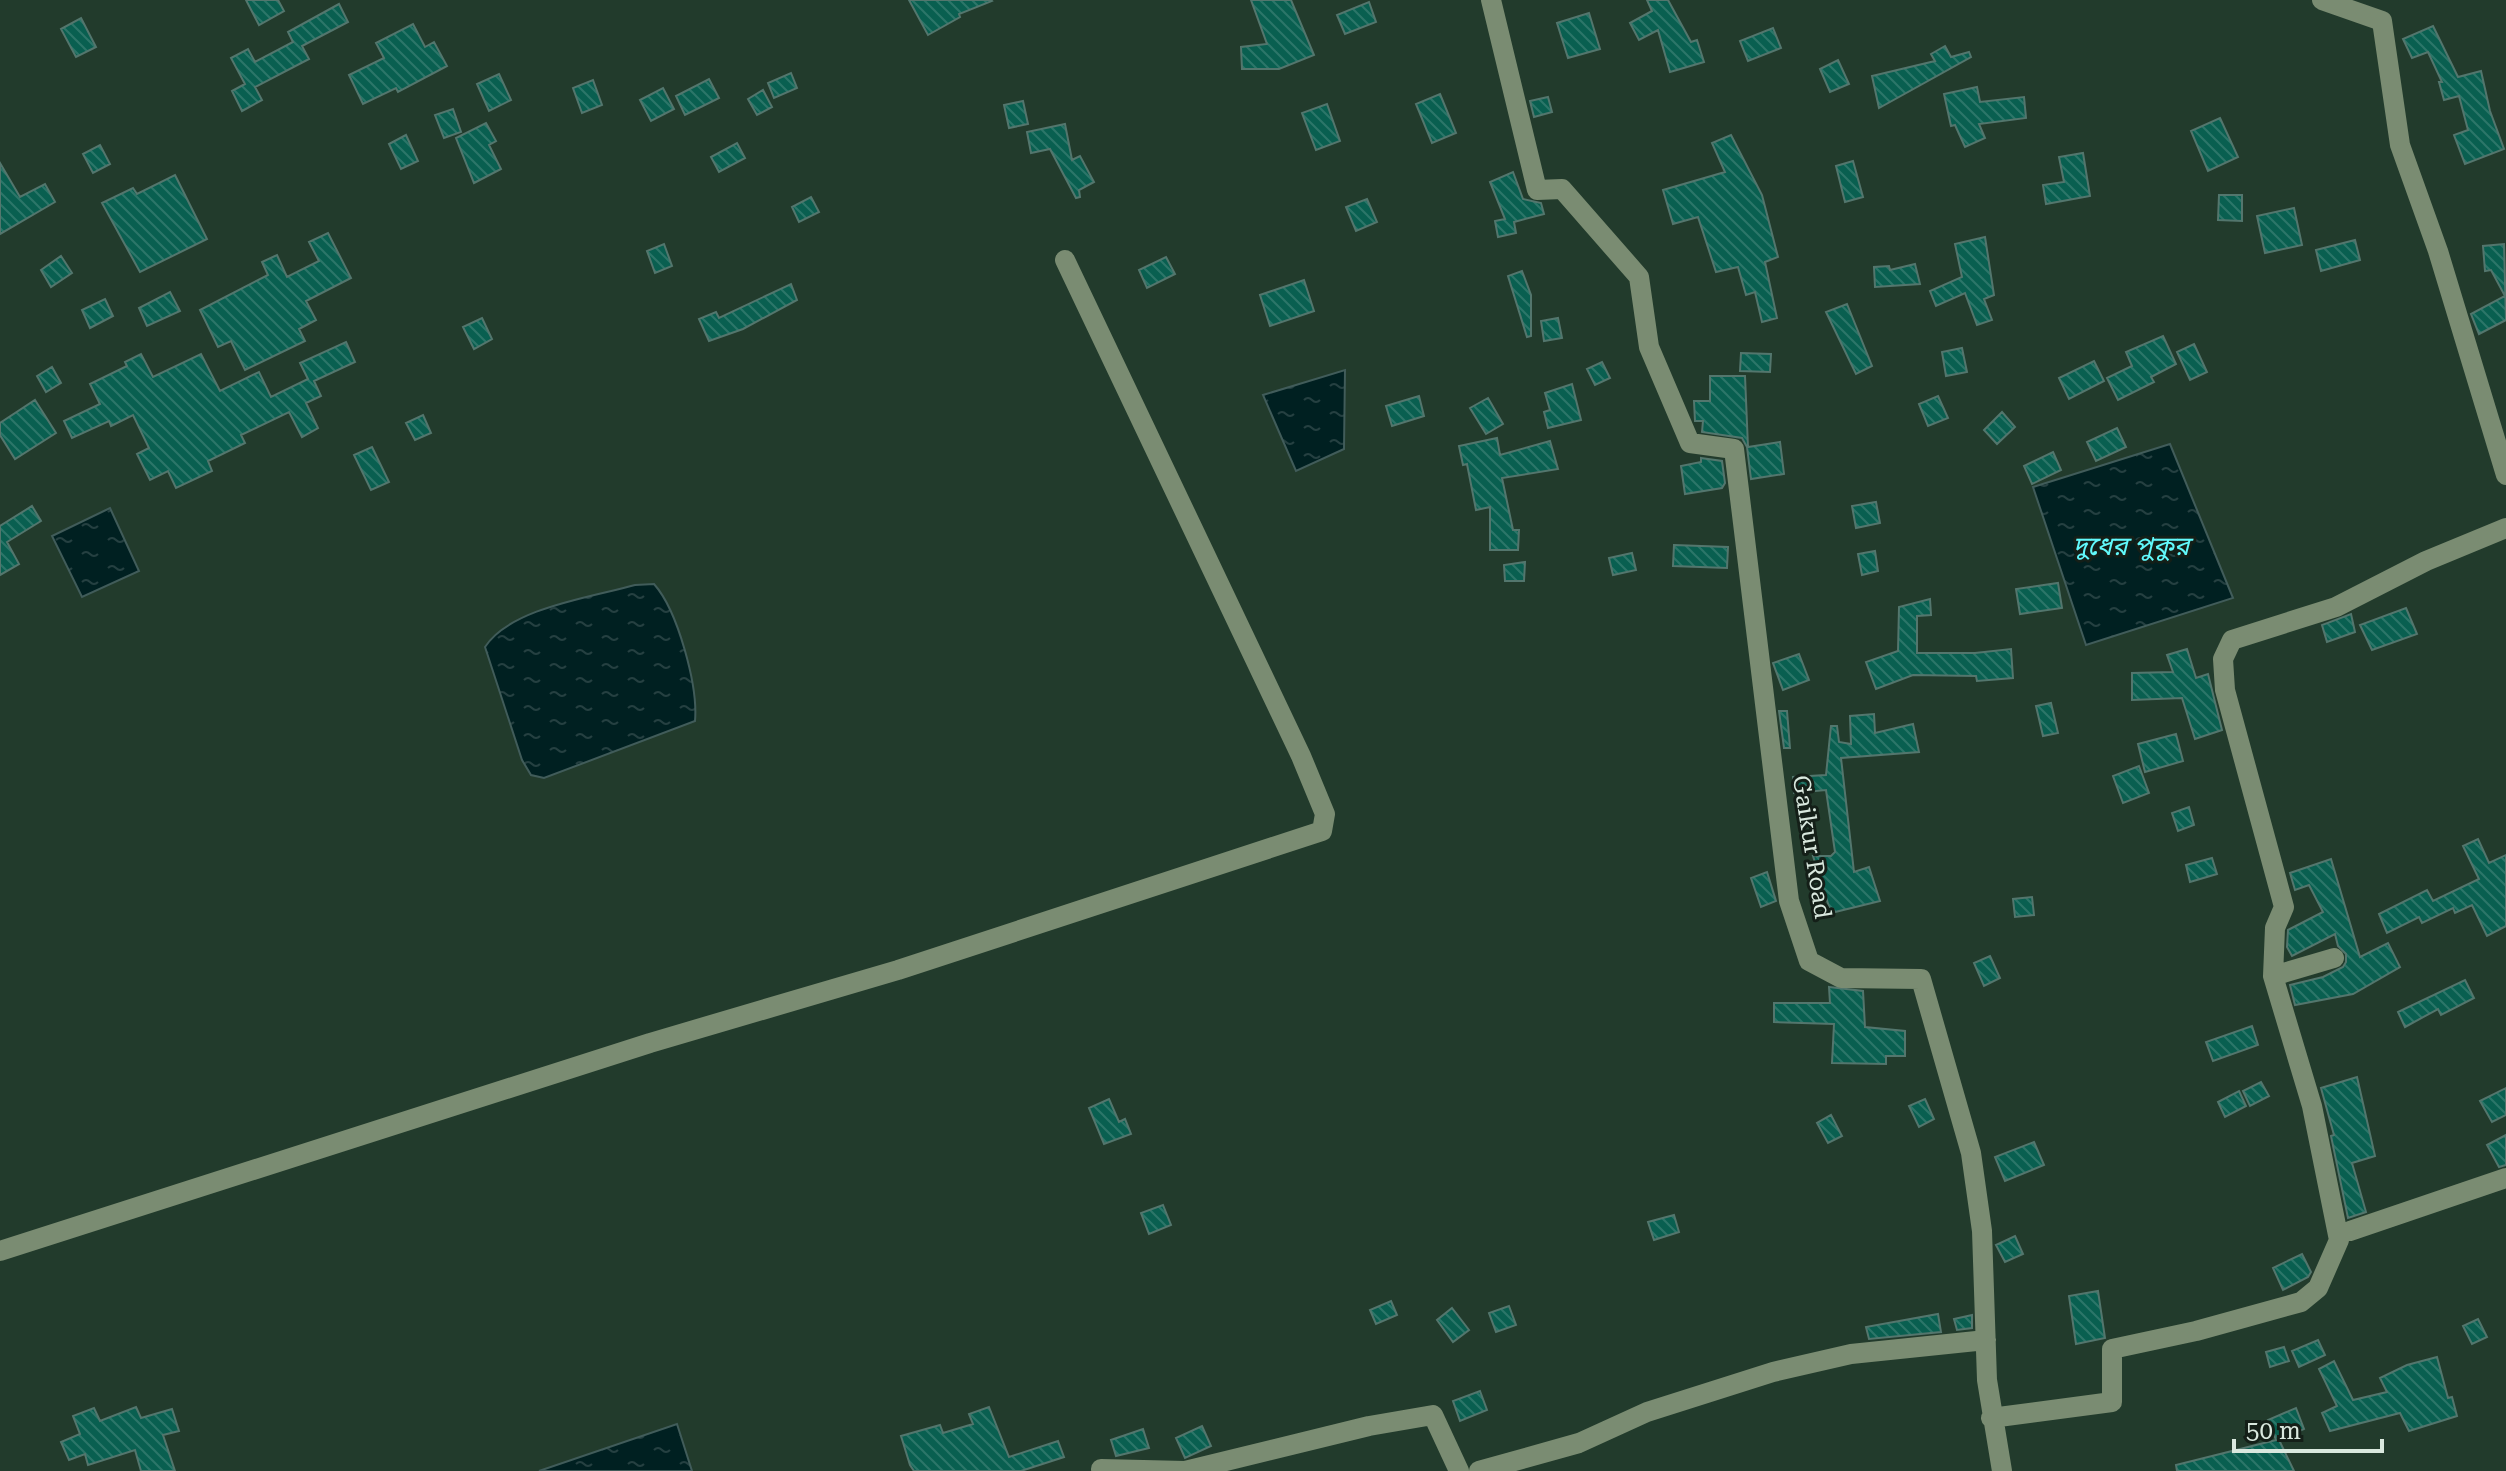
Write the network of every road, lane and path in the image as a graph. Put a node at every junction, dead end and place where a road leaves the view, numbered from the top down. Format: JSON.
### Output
{"nodes":[{"id":1,"x":1491,"y":0,"type":"edge"},
{"id":2,"x":2322,"y":0,"type":"edge"},
{"id":3,"x":1065,"y":260,"type":"dead end"},
{"id":4,"x":2506,"y":475,"type":"edge"},
{"id":5,"x":2506,"y":528,"type":"edge"},
{"id":6,"x":2334,"y":958,"type":"dead end"},
{"id":7,"x":2273,"y":976,"type":"junction"},
{"id":8,"x":2506,"y":1178,"type":"edge"},
{"id":9,"x":2350,"y":1231,"type":"dead end"},
{"id":10,"x":0,"y":1251,"type":"edge"},
{"id":11,"x":1986,"y":1340,"type":"junction"},
{"id":12,"x":1991,"y":1418,"type":"junction"},
{"id":13,"x":1098,"y":1470,"type":"edge"},
{"id":14,"x":1459,"y":1471,"type":"edge"},
{"id":15,"x":1479,"y":1471,"type":"edge"},
{"id":16,"x":2002,"y":1471,"type":"edge"}],
"edges":[{"from":1,"to":11,"type":"street","name":"Gaikur Road"},
{"from":2,"to":4,"type":"street"},
{"from":3,"to":10,"type":"street"},
{"from":5,"to":7,"type":"street"},
{"from":6,"to":7,"type":"street"},
{"from":7,"to":12,"type":"street"},
{"from":8,"to":9,"type":"street"},
{"from":11,"to":12,"type":"street"},
{"from":11,"to":15,"type":"street"},
{"from":12,"to":16,"type":"street"},
{"from":13,"to":14,"type":"street"}]}
